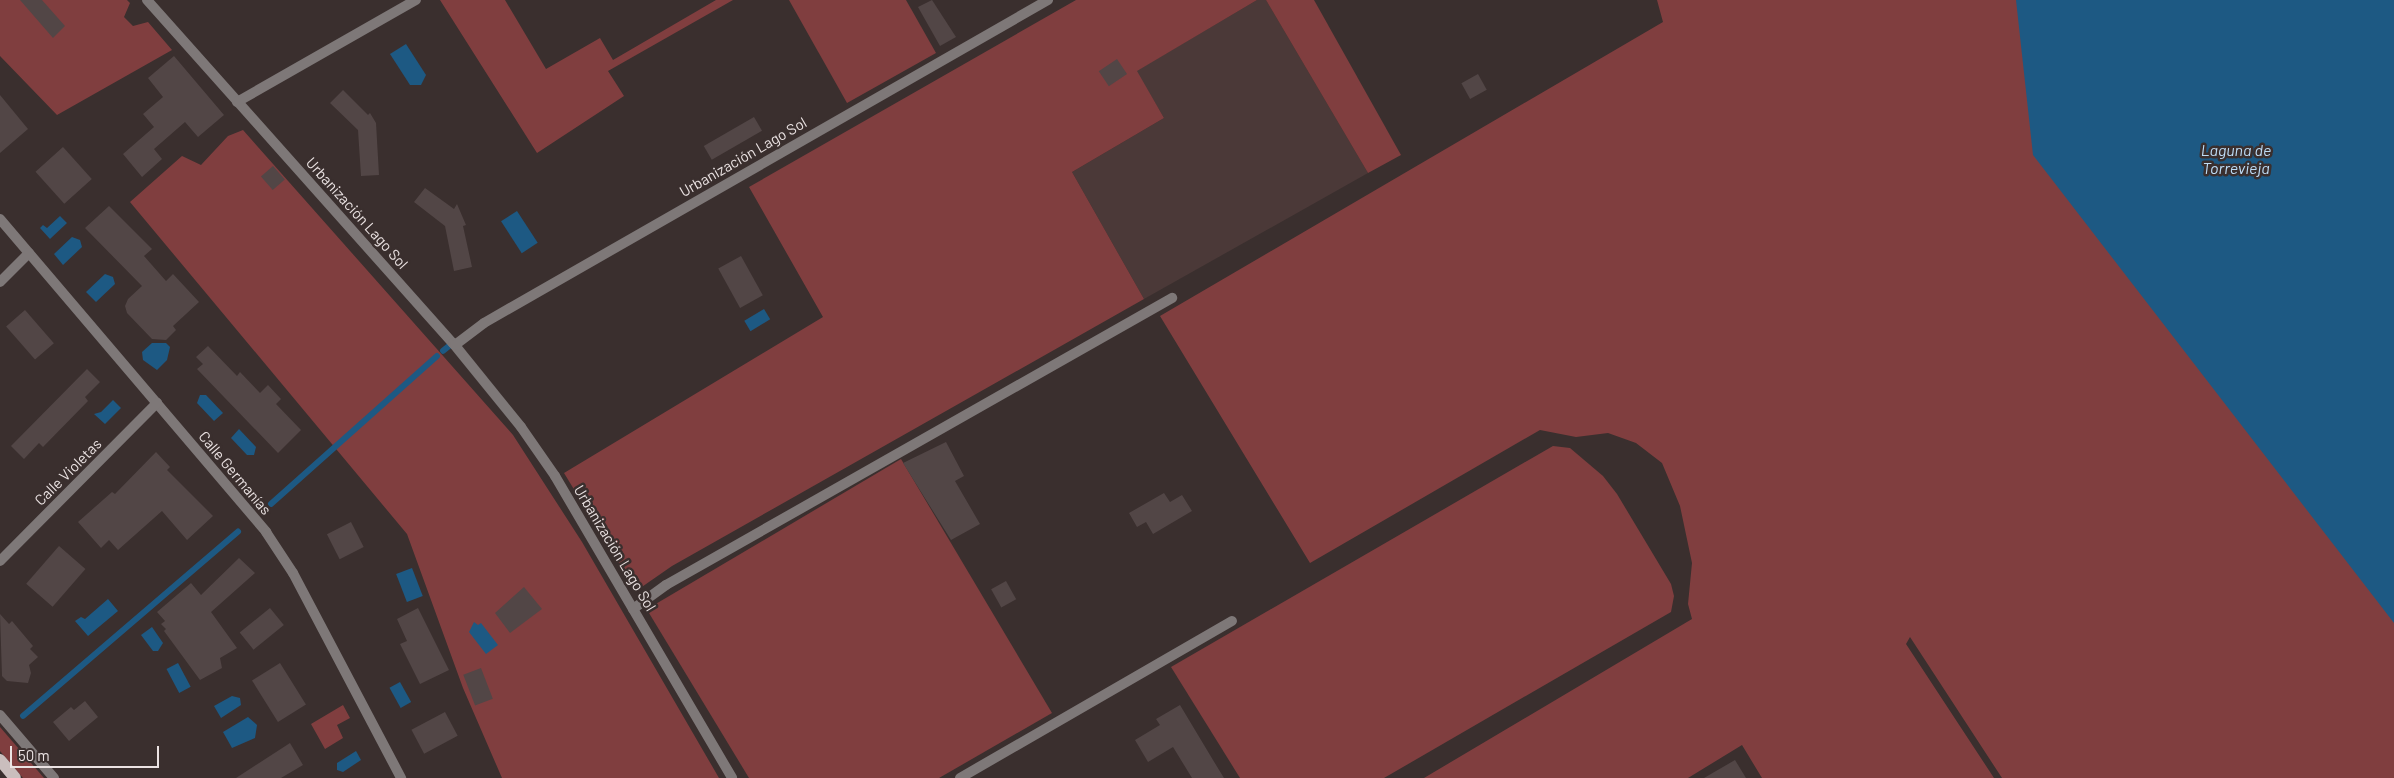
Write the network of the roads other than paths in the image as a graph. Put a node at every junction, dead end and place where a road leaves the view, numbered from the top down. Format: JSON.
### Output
{"nodes":[{"id":1,"x":147,"y":0,"type":"edge"},
{"id":2,"x":416,"y":0,"type":"edge"},
{"id":3,"x":1048,"y":0,"type":"edge"},
{"id":4,"x":238,"y":102,"type":"junction"},
{"id":5,"x":0,"y":219,"type":"edge"},
{"id":6,"x":29,"y":253,"type":"junction"},
{"id":7,"x":0,"y":282,"type":"edge"},
{"id":8,"x":1172,"y":298,"type":"dead end"},
{"id":9,"x":455,"y":345,"type":"junction"},
{"id":10,"x":157,"y":403,"type":"junction"},
{"id":11,"x":0,"y":561,"type":"edge"},
{"id":12,"x":633,"y":609,"type":"junction"},
{"id":13,"x":1232,"y":621,"type":"dead end"},
{"id":14,"x":0,"y":715,"type":"edge"},
{"id":15,"x":0,"y":760,"type":"edge"},
{"id":16,"x":15,"y":778,"type":"edge"},
{"id":17,"x":54,"y":778,"type":"edge"},
{"id":18,"x":402,"y":778,"type":"edge"},
{"id":19,"x":732,"y":778,"type":"edge"},
{"id":20,"x":960,"y":778,"type":"edge"}],
"edges":[{"from":1,"to":4,"type":"street","name":"Urbanización Lago Sol"},
{"from":2,"to":4,"type":"street"},
{"from":3,"to":9,"type":"street","name":"Urbanización Lago Sol"},
{"from":4,"to":9,"type":"street","name":"Urbanización Lago Sol"},
{"from":5,"to":6,"type":"street","name":"Calle Germanías"},
{"from":6,"to":7,"type":"street"},
{"from":6,"to":10,"type":"street","name":"Calle Germanías"},
{"from":8,"to":12,"type":"street"},
{"from":9,"to":12,"type":"street","name":"Urbanización Lago Sol"},
{"from":10,"to":11,"type":"street","name":"Calle Violetas"},
{"from":10,"to":18,"type":"street","name":"Calle Germanías"},
{"from":12,"to":19,"type":"street","name":"Urbanización Lago Sol"},
{"from":13,"to":20,"type":"street"},
{"from":14,"to":17,"type":"street"},
{"from":15,"to":16,"type":"main road"}]}
